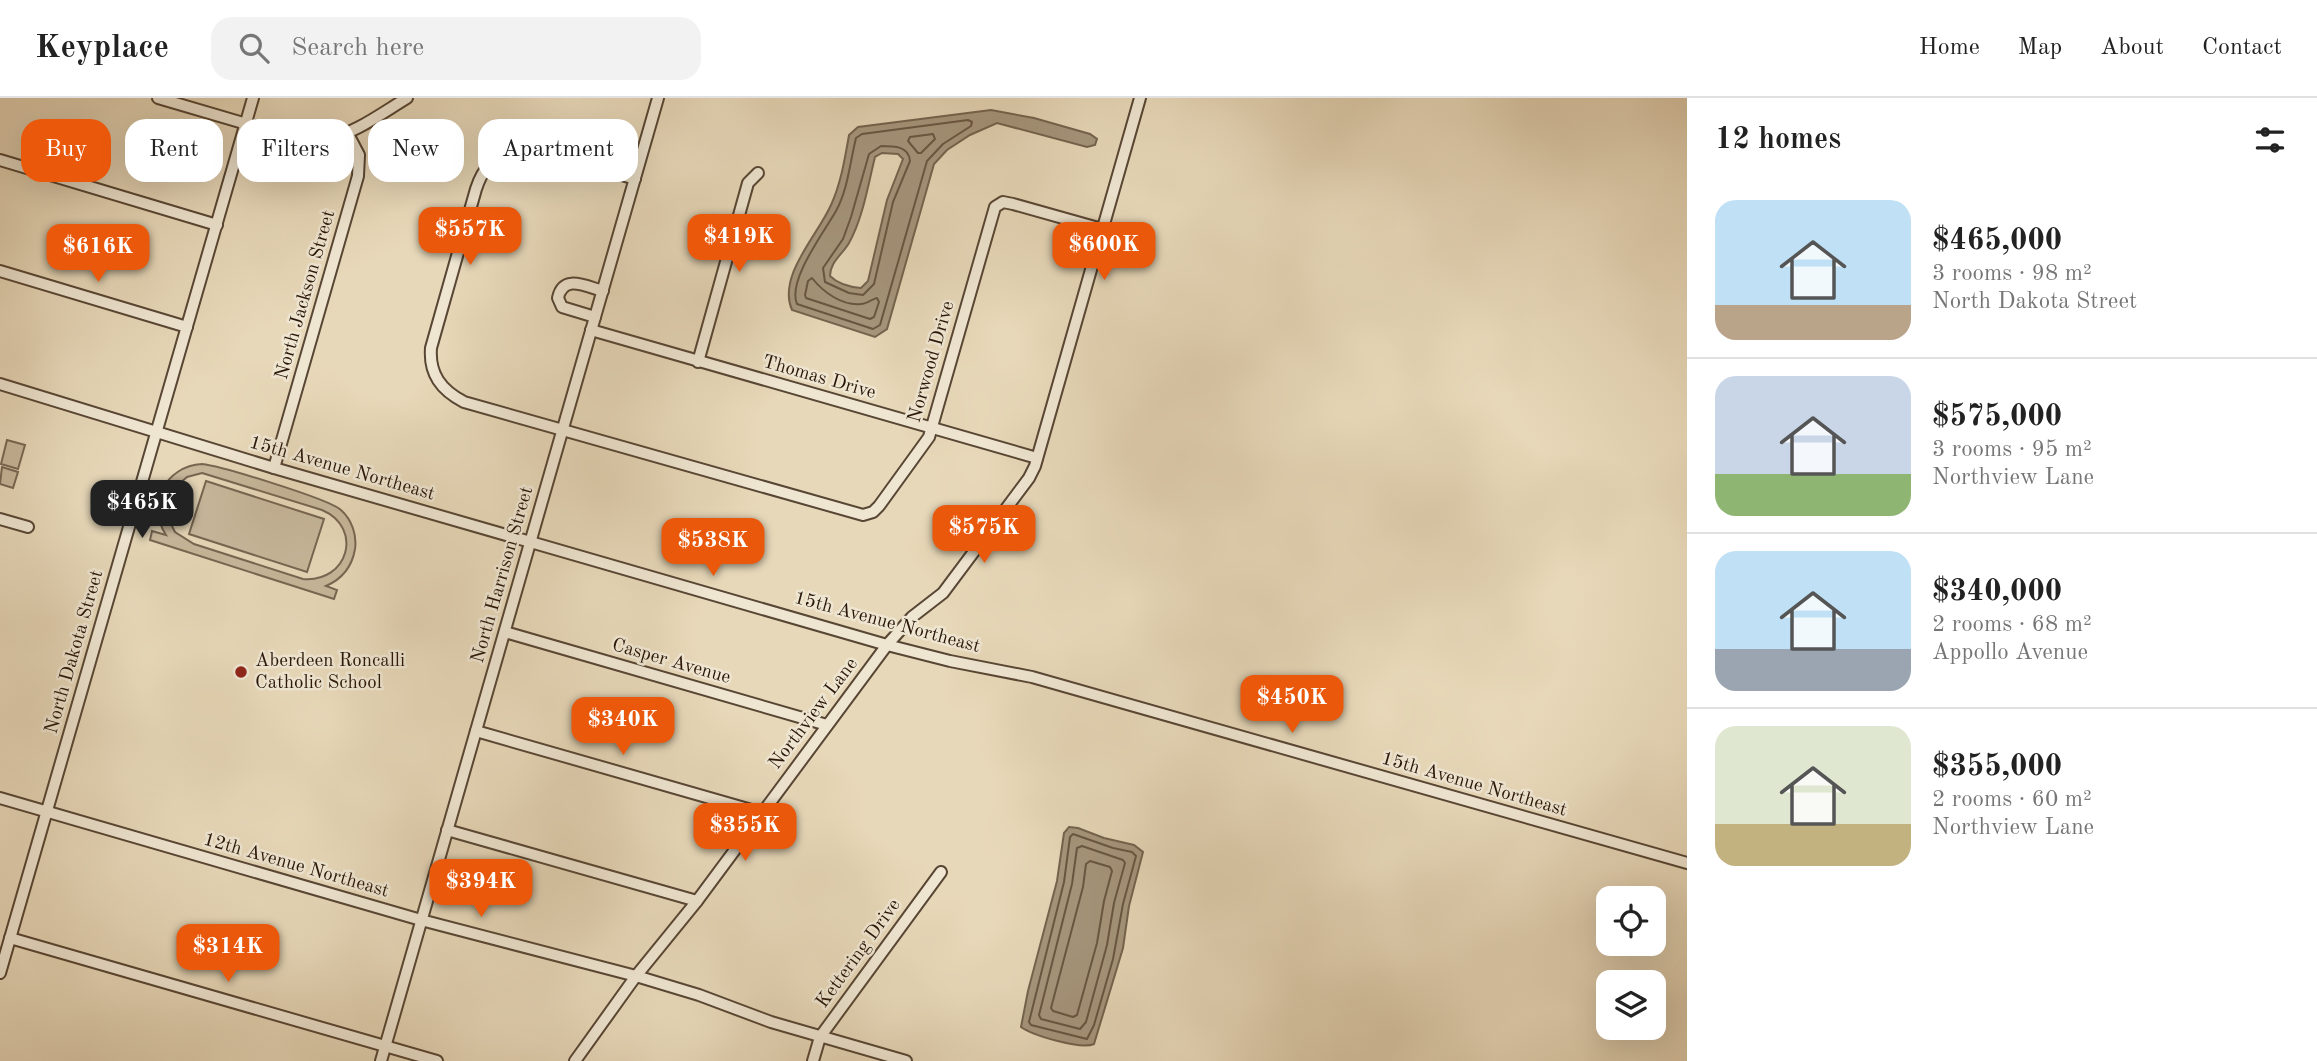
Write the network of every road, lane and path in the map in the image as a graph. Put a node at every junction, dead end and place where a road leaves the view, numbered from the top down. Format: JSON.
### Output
{"nodes":[{"id":1,"x":158,"y":98,"type":"edge"},
{"id":2,"x":253,"y":98,"type":"edge"},
{"id":3,"x":407,"y":98,"type":"edge"},
{"id":4,"x":658,"y":98,"type":"edge"},
{"id":5,"x":1140,"y":98,"type":"edge"},
{"id":6,"x":247,"y":119,"type":"edge"},
{"id":7,"x":237,"y":122,"type":"edge"},
{"id":8,"x":354,"y":128,"type":"edge"},
{"id":9,"x":354,"y":145,"type":"edge"},
{"id":10,"x":237,"y":153,"type":"edge"},
{"id":11,"x":0,"y":160,"type":"edge"},
{"id":12,"x":638,"y":168,"type":"edge"},
{"id":13,"x":758,"y":173,"type":"dead end"},
{"id":14,"x":478,"y":180,"type":"edge"},
{"id":15,"x":634,"y":182,"type":"edge"},
{"id":16,"x":217,"y":225,"type":"junction"},
{"id":17,"x":1102,"y":229,"type":"junction"},
{"id":18,"x":0,"y":271,"type":"edge"},
{"id":19,"x":603,"y":291,"type":"junction"},
{"id":20,"x":595,"y":317,"type":"junction"},
{"id":21,"x":187,"y":327,"type":"junction"},
{"id":22,"x":591,"y":330,"type":"junction"},
{"id":23,"x":698,"y":362,"type":"junction"},
{"id":24,"x":1,"y":387,"type":"edge"},
{"id":25,"x":932,"y":428,"type":"junction"},
{"id":26,"x":563,"y":431,"type":"junction"},
{"id":27,"x":156,"y":432,"type":"junction"},
{"id":28,"x":1037,"y":458,"type":"junction"},
{"id":29,"x":274,"y":468,"type":"junction"},
{"id":30,"x":0,"y":519,"type":"edge"},
{"id":31,"x":28,"y":527,"type":"dead end"},
{"id":32,"x":531,"y":541,"type":"junction"},
{"id":33,"x":505,"y":632,"type":"junction"},
{"id":34,"x":887,"y":645,"type":"junction"},
{"id":35,"x":827,"y":725,"type":"junction"},
{"id":36,"x":476,"y":731,"type":"junction"},
{"id":37,"x":0,"y":798,"type":"edge"},
{"id":38,"x":47,"y":813,"type":"junction"},
{"id":39,"x":762,"y":813,"type":"junction"},
{"id":40,"x":447,"y":830,"type":"junction"},
{"id":41,"x":1687,"y":863,"type":"edge"},
{"id":42,"x":941,"y":872,"type":"dead end"},
{"id":43,"x":696,"y":901,"type":"junction"},
{"id":44,"x":421,"y":920,"type":"junction"},
{"id":45,"x":10,"y":938,"type":"junction"},
{"id":46,"x":0,"y":973,"type":"edge"},
{"id":47,"x":636,"y":976,"type":"junction"},
{"id":48,"x":820,"y":1037,"type":"junction"},
{"id":49,"x":385,"y":1046,"type":"junction"},
{"id":50,"x":381,"y":1061,"type":"edge"},
{"id":51,"x":437,"y":1061,"type":"edge"},
{"id":52,"x":575,"y":1061,"type":"edge"},
{"id":53,"x":813,"y":1061,"type":"edge"},
{"id":54,"x":906,"y":1061,"type":"edge"}],
"edges":[{"from":1,"to":7,"type":"street"},
{"from":2,"to":6,"type":"street","name":"North Dakota Street"},
{"from":3,"to":8,"type":"street"},
{"from":4,"to":12,"type":"street","name":"North Harrison Street"},
{"from":5,"to":17,"type":"street","name":"Northview Lane"},
{"from":9,"to":29,"type":"street","name":"North Jackson Street"},
{"from":10,"to":16,"type":"street","name":"North Dakota Street"},
{"from":11,"to":16,"type":"street"},
{"from":13,"to":23,"type":"street"},
{"from":14,"to":26,"type":"street","name":"Norwood Drive"},
{"from":15,"to":19,"type":"street","name":"North Harrison Street"},
{"from":16,"to":21,"type":"street","name":"North Dakota Street"},
{"from":17,"to":25,"type":"street","name":"Norwood Drive"},
{"from":17,"to":28,"type":"street","name":"Northview Lane"},
{"from":18,"to":21,"type":"street"},
{"from":19,"to":20,"type":"street","name":"North Harrison Street"},
{"from":19,"to":20,"type":"street"},
{"from":20,"to":22,"type":"street","name":"North Harrison Street"},
{"from":21,"to":27,"type":"street","name":"North Dakota Street"},
{"from":22,"to":23,"type":"street","name":"Thomas Drive"},
{"from":22,"to":26,"type":"street","name":"North Harrison Street"},
{"from":23,"to":25,"type":"street","name":"Thomas Drive"},
{"from":24,"to":27,"type":"street","name":"15th Avenue Northeast"},
{"from":25,"to":26,"type":"street","name":"Norwood Drive"},
{"from":25,"to":28,"type":"street","name":"Thomas Drive"},
{"from":26,"to":32,"type":"street","name":"North Harrison Street"},
{"from":27,"to":29,"type":"street","name":"15th Avenue Northeast"},
{"from":27,"to":38,"type":"street","name":"North Dakota Street"},
{"from":28,"to":34,"type":"street","name":"Northview Lane"},
{"from":29,"to":32,"type":"street","name":"15th Avenue Northeast"},
{"from":30,"to":31,"type":"street"},
{"from":32,"to":33,"type":"street","name":"North Harrison Street"},
{"from":32,"to":34,"type":"street","name":"15th Avenue Northeast"},
{"from":33,"to":35,"type":"street","name":"Casper Avenue"},
{"from":33,"to":36,"type":"street","name":"North Harrison Street"},
{"from":34,"to":35,"type":"street","name":"Northview Lane"},
{"from":34,"to":41,"type":"street","name":"15th Avenue Northeast"},
{"from":35,"to":39,"type":"street","name":"Northview Lane"},
{"from":36,"to":39,"type":"street"},
{"from":36,"to":40,"type":"street","name":"North Harrison Street"},
{"from":37,"to":38,"type":"street","name":"12th Avenue Northeast"},
{"from":38,"to":44,"type":"street","name":"12th Avenue Northeast"},
{"from":38,"to":45,"type":"street","name":"North Dakota Street"},
{"from":39,"to":43,"type":"street","name":"Northview Lane"},
{"from":40,"to":43,"type":"street"},
{"from":40,"to":44,"type":"street","name":"North Harrison Street"},
{"from":42,"to":48,"type":"street","name":"Kettering Drive"},
{"from":43,"to":47,"type":"street","name":"Northview Lane"},
{"from":44,"to":47,"type":"street","name":"12th Avenue Northeast"},
{"from":44,"to":49,"type":"street","name":"North Harrison Street"},
{"from":45,"to":46,"type":"street","name":"North Dakota Street"},
{"from":45,"to":49,"type":"street"},
{"from":47,"to":48,"type":"street","name":"12th Avenue Northeast"},
{"from":47,"to":52,"type":"street","name":"Northview Lane"},
{"from":48,"to":53,"type":"street","name":"Kettering Drive"},
{"from":48,"to":54,"type":"street","name":"12th Avenue Northeast"},
{"from":49,"to":50,"type":"street","name":"North Harrison Street"},
{"from":49,"to":51,"type":"street"}]}
